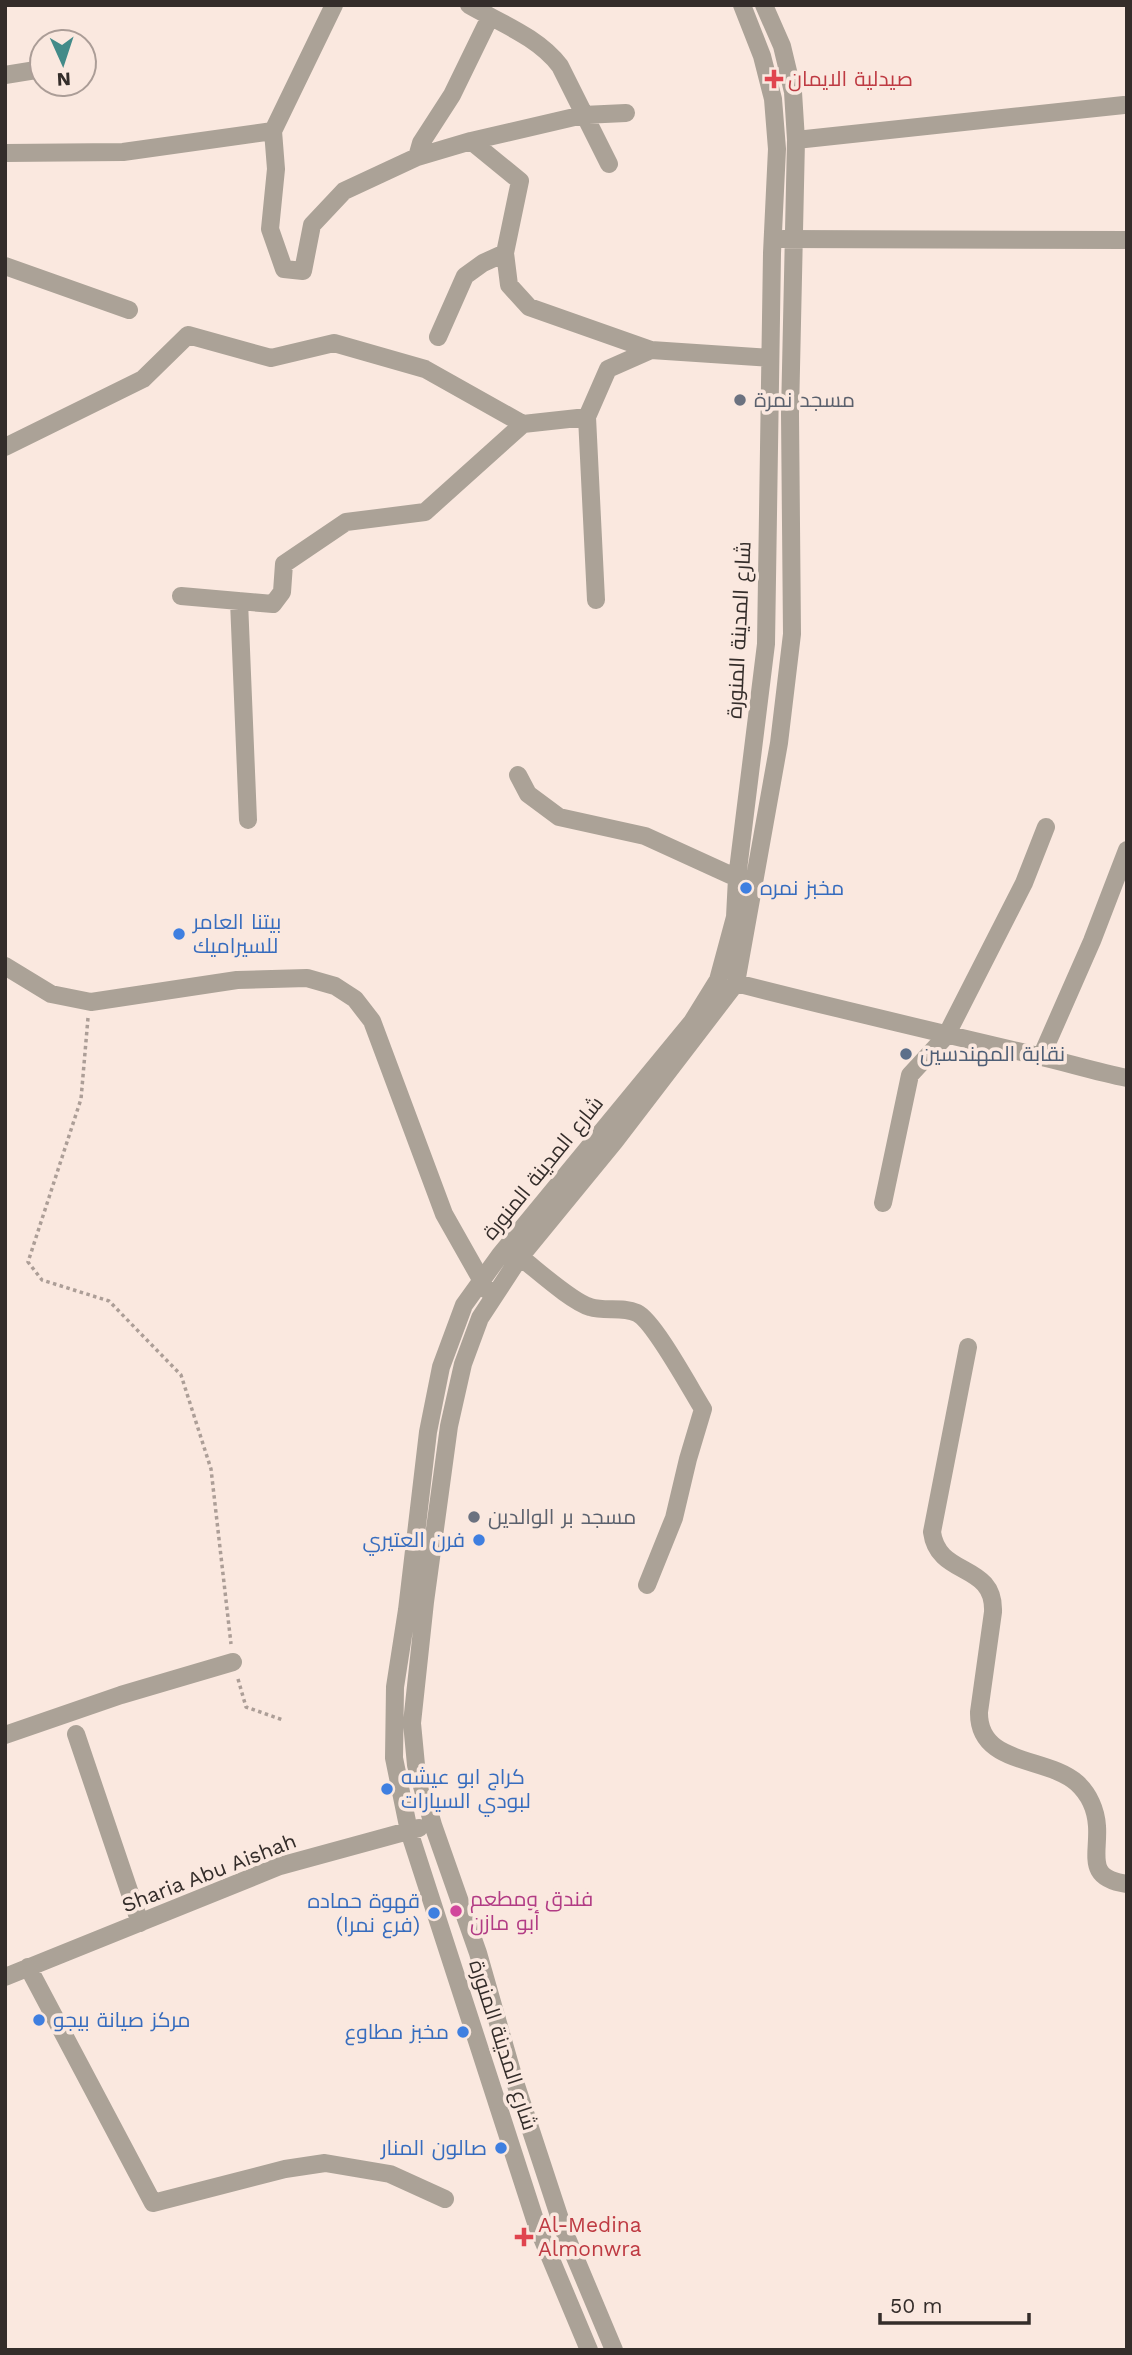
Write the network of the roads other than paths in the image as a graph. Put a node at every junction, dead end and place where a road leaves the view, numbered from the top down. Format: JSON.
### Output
{"nodes":[{"id":1,"x":334,"y":5,"type":"edge"},
{"id":2,"x":469,"y":5,"type":"edge"},
{"id":3,"x":742,"y":5,"type":"edge"},
{"id":4,"x":764,"y":5,"type":"edge"},
{"id":5,"x":490,"y":17,"type":"junction"},
{"id":6,"x":28,"y":71,"type":"edge"},
{"id":7,"x":5,"y":75,"type":"edge"},
{"id":8,"x":1124,"y":105,"type":"dead end"},
{"id":9,"x":626,"y":113,"type":"dead end"},
{"id":10,"x":583,"y":115,"type":"junction"},
{"id":11,"x":272,"y":131,"type":"junction"},
{"id":12,"x":796,"y":140,"type":"junction"},
{"id":13,"x":471,"y":141,"type":"junction"},
{"id":14,"x":5,"y":153,"type":"edge"},
{"id":15,"x":417,"y":157,"type":"junction"},
{"id":16,"x":609,"y":164,"type":"dead end"},
{"id":17,"x":773,"y":239,"type":"junction"},
{"id":18,"x":795,"y":239,"type":"junction"},
{"id":19,"x":1127,"y":240,"type":"edge"},
{"id":20,"x":505,"y":253,"type":"junction"},
{"id":21,"x":5,"y":265,"type":"edge"},
{"id":22,"x":129,"y":310,"type":"dead end"},
{"id":23,"x":438,"y":337,"type":"dead end"},
{"id":24,"x":651,"y":350,"type":"junction"},
{"id":25,"x":770,"y":358,"type":"junction"},
{"id":26,"x":587,"y":416,"type":"junction"},
{"id":27,"x":523,"y":424,"type":"junction"},
{"id":28,"x":5,"y":447,"type":"edge"},
{"id":29,"x":181,"y":596,"type":"dead end"},
{"id":30,"x":596,"y":600,"type":"dead end"},
{"id":31,"x":239,"y":601,"type":"junction"},
{"id":32,"x":518,"y":775,"type":"dead end"},
{"id":33,"x":248,"y":820,"type":"dead end"},
{"id":34,"x":1046,"y":827,"type":"dead end"},
{"id":35,"x":1127,"y":850,"type":"edge"},
{"id":36,"x":737,"y":878,"type":"junction"},
{"id":37,"x":5,"y":966,"type":"edge"},
{"id":38,"x":736,"y":983,"type":"junction"},
{"id":39,"x":946,"y":1036,"type":"junction"},
{"id":40,"x":1041,"y":1057,"type":"junction"},
{"id":41,"x":1127,"y":1078,"type":"edge"},
{"id":42,"x":883,"y":1203,"type":"dead end"},
{"id":43,"x":520,"y":1257,"type":"junction"},
{"id":44,"x":481,"y":1282,"type":"junction"},
{"id":45,"x":492,"y":1299,"type":"junction"},
{"id":46,"x":968,"y":1347,"type":"dead end"},
{"id":47,"x":647,"y":1585,"type":"dead end"},
{"id":48,"x":233,"y":1662,"type":"road end"},
{"id":49,"x":75,"y":1734,"type":"dead end"},
{"id":50,"x":5,"y":1735,"type":"edge"},
{"id":51,"x":433,"y":1825,"type":"junction"},
{"id":52,"x":409,"y":1831,"type":"junction"},
{"id":53,"x":1127,"y":1884,"type":"edge"},
{"id":54,"x":140,"y":1923,"type":"junction"},
{"id":55,"x":28,"y":1967,"type":"junction"},
{"id":56,"x":5,"y":1977,"type":"edge"},
{"id":57,"x":445,"y":2199,"type":"dead end"},
{"id":58,"x":589,"y":2350,"type":"edge"},
{"id":59,"x":614,"y":2350,"type":"edge"}],
"edges":[{"from":1,"to":11,"type":"street"},
{"from":2,"to":5,"type":"street"},
{"from":3,"to":17,"type":"street","name":"شارع المدينة المنورة"},
{"from":4,"to":12,"type":"street","name":"شارع المدينة المنورة"},
{"from":5,"to":10,"type":"street"},
{"from":5,"to":15,"type":"street"},
{"from":6,"to":7,"type":"street"},
{"from":8,"to":12,"type":"street"},
{"from":9,"to":10,"type":"street"},
{"from":10,"to":13,"type":"street"},
{"from":10,"to":16,"type":"street"},
{"from":11,"to":14,"type":"street"},
{"from":11,"to":15,"type":"street"},
{"from":12,"to":18,"type":"street","name":"شارع المدينة المنورة"},
{"from":13,"to":15,"type":"street"},
{"from":13,"to":20,"type":"street"},
{"from":17,"to":18,"type":"street"},
{"from":17,"to":25,"type":"street","name":"شارع المدينة المنورة"},
{"from":18,"to":19,"type":"street"},
{"from":18,"to":38,"type":"street","name":"شارع المدينة المنورة"},
{"from":20,"to":23,"type":"street"},
{"from":20,"to":24,"type":"street"},
{"from":21,"to":22,"type":"street"},
{"from":24,"to":25,"type":"street"},
{"from":24,"to":26,"type":"street"},
{"from":25,"to":36,"type":"street","name":"شارع المدينة المنورة"},
{"from":26,"to":27,"type":"street"},
{"from":26,"to":30,"type":"street"},
{"from":27,"to":28,"type":"street"},
{"from":27,"to":31,"type":"street"},
{"from":29,"to":31,"type":"street"},
{"from":31,"to":33,"type":"street"},
{"from":32,"to":36,"type":"street"},
{"from":34,"to":39,"type":"street"},
{"from":35,"to":40,"type":"street"},
{"from":36,"to":44,"type":"street","name":"شارع المدينة المنورة"},
{"from":37,"to":44,"type":"street"},
{"from":38,"to":39,"type":"street"},
{"from":38,"to":43,"type":"street","name":"شارع المدينة المنورة"},
{"from":39,"to":40,"type":"street"},
{"from":39,"to":42,"type":"street"},
{"from":40,"to":41,"type":"street"},
{"from":43,"to":45,"type":"street","name":"شارع المدينة المنورة"},
{"from":43,"to":47,"type":"street"},
{"from":44,"to":45,"type":"street"},
{"from":44,"to":52,"type":"street","name":"شارع المدينة المنورة"},
{"from":45,"to":51,"type":"street","name":"شارع المدينة المنورة"},
{"from":46,"to":53,"type":"street"},
{"from":48,"to":50,"type":"street"},
{"from":49,"to":54,"type":"street"},
{"from":51,"to":52,"type":"street","name":"Sharia Abu Aishah"},
{"from":51,"to":59,"type":"street","name":"شارع المدينة المنورة"},
{"from":52,"to":54,"type":"street","name":"Sharia Abu Aishah"},
{"from":52,"to":58,"type":"street","name":"شارع المدينة المنورة"},
{"from":54,"to":55,"type":"street","name":"Sharia Abu Aishah"},
{"from":55,"to":56,"type":"street","name":"Sharia Abu Aishah"},
{"from":55,"to":57,"type":"street"}]}
